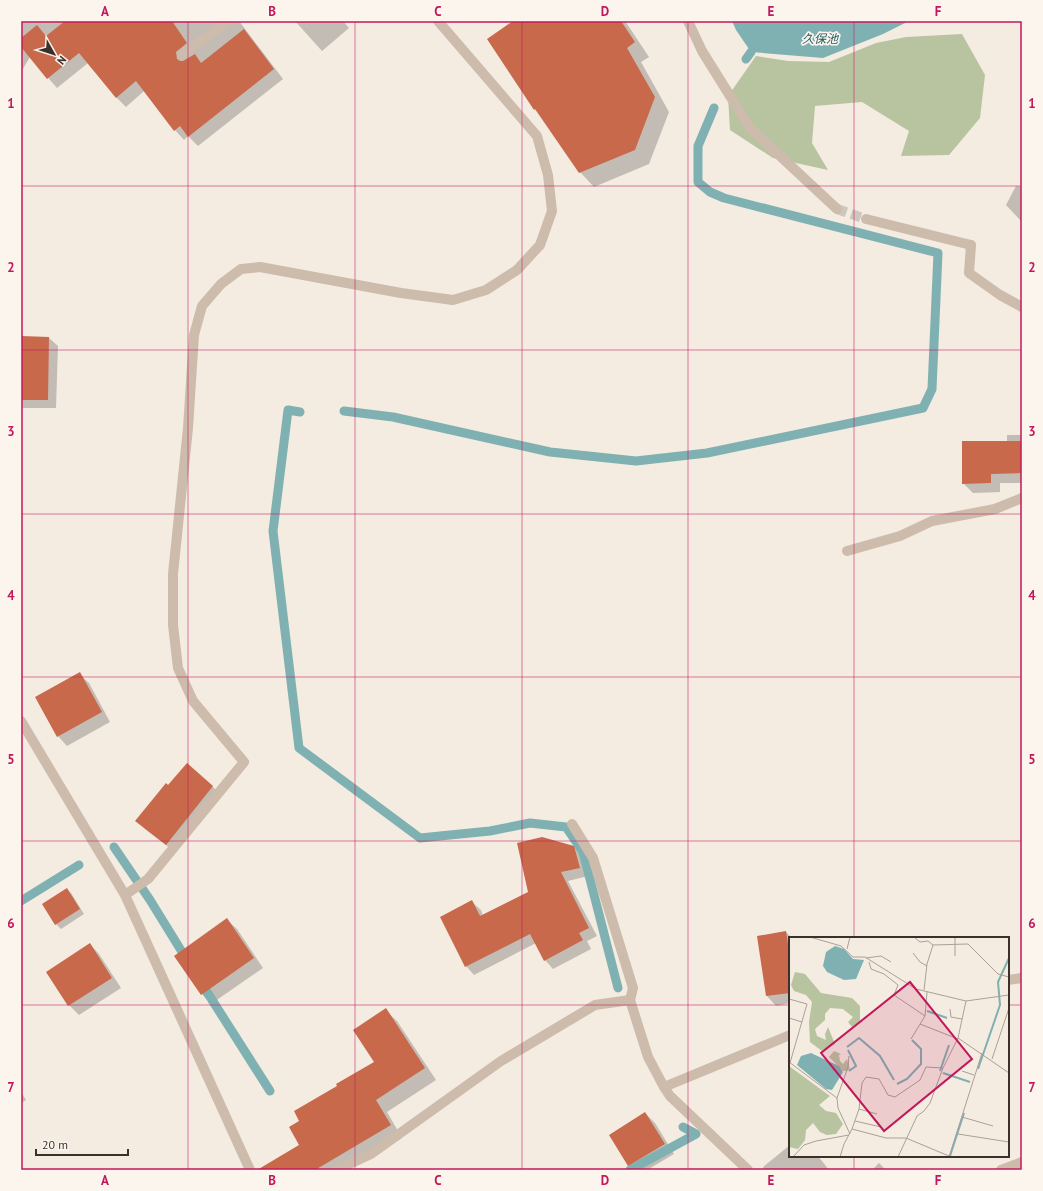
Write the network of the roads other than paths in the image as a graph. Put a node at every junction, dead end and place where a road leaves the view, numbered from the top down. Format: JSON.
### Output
{"nodes":[{"id":1,"x":228,"y":21,"type":"edge"},
{"id":2,"x":438,"y":21,"type":"edge"},
{"id":3,"x":688,"y":21,"type":"edge"},
{"id":4,"x":182,"y":55,"type":"dead end"},
{"id":5,"x":837,"y":209,"type":"tunnel mouth"},
{"id":6,"x":866,"y":219,"type":"tunnel mouth"},
{"id":7,"x":1022,"y":307,"type":"edge"},
{"id":8,"x":1022,"y":498,"type":"edge"},
{"id":9,"x":847,"y":551,"type":"dead end"},
{"id":10,"x":21,"y":722,"type":"edge"},
{"id":11,"x":572,"y":824,"type":"dead end"},
{"id":12,"x":129,"y":892,"type":"junction"},
{"id":13,"x":1022,"y":978,"type":"edge"},
{"id":14,"x":1009,"y":980,"type":"edge"},
{"id":15,"x":630,"y":1000,"type":"junction"},
{"id":16,"x":789,"y":1035,"type":"edge"},
{"id":17,"x":664,"y":1087,"type":"junction"},
{"id":18,"x":1022,"y":1162,"type":"edge"},
{"id":19,"x":250,"y":1170,"type":"edge"},
{"id":20,"x":336,"y":1170,"type":"edge"},
{"id":21,"x":748,"y":1170,"type":"edge"},
{"id":22,"x":1001,"y":1170,"type":"edge"}],
"edges":[{"from":1,"to":4,"type":"street"},
{"from":2,"to":12,"type":"street"},
{"from":3,"to":5,"type":"street"},
{"from":6,"to":7,"type":"street"},
{"from":8,"to":9,"type":"street"},
{"from":10,"to":12,"type":"street"},
{"from":11,"to":15,"type":"street"},
{"from":12,"to":19,"type":"street"},
{"from":13,"to":14,"type":"street"},
{"from":15,"to":17,"type":"street"},
{"from":15,"to":20,"type":"street"},
{"from":16,"to":17,"type":"street"},
{"from":17,"to":21,"type":"street"},
{"from":18,"to":22,"type":"street"}]}
